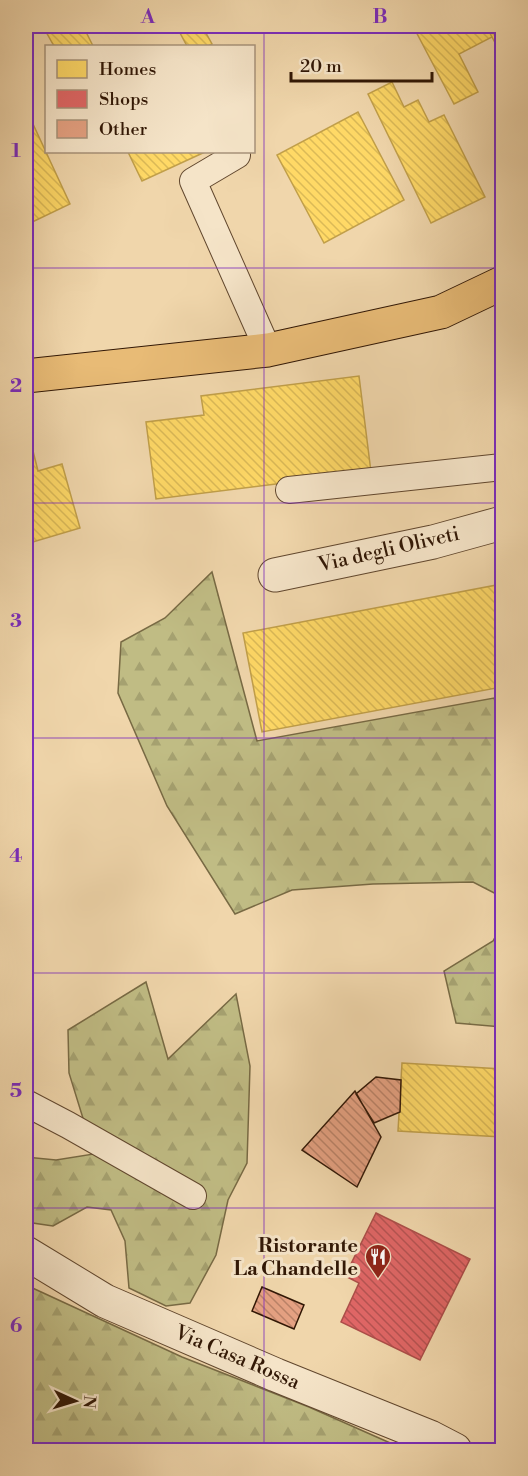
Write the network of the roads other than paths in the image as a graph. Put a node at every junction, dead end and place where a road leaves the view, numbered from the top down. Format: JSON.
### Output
{"nodes":[{"id":1,"x":237,"y":155,"type":"dead end"},
{"id":2,"x":502,"y":283,"type":"edge"},
{"id":3,"x":268,"y":350,"type":"junction"},
{"id":4,"x":26,"y":376,"type":"edge"},
{"id":5,"x":502,"y":467,"type":"edge"},
{"id":6,"x":289,"y":490,"type":"dead end"},
{"id":7,"x":502,"y":523,"type":"edge"},
{"id":8,"x":275,"y":575,"type":"dead end"},
{"id":9,"x":26,"y":1103,"type":"edge"},
{"id":10,"x":193,"y":1196,"type":"dead end"},
{"id":11,"x":26,"y":1253,"type":"edge"},
{"id":12,"x":455,"y":1450,"type":"edge"}],
"edges":[{"from":1,"to":3,"type":"lane"},
{"from":2,"to":3,"type":"main road"},
{"from":3,"to":4,"type":"main road"},
{"from":5,"to":6,"type":"lane"},
{"from":7,"to":8,"type":"street","name":"Via degli Oliveti"},
{"from":9,"to":10,"type":"lane"},
{"from":11,"to":12,"type":"street","name":"Via Casa Rossa"}]}
